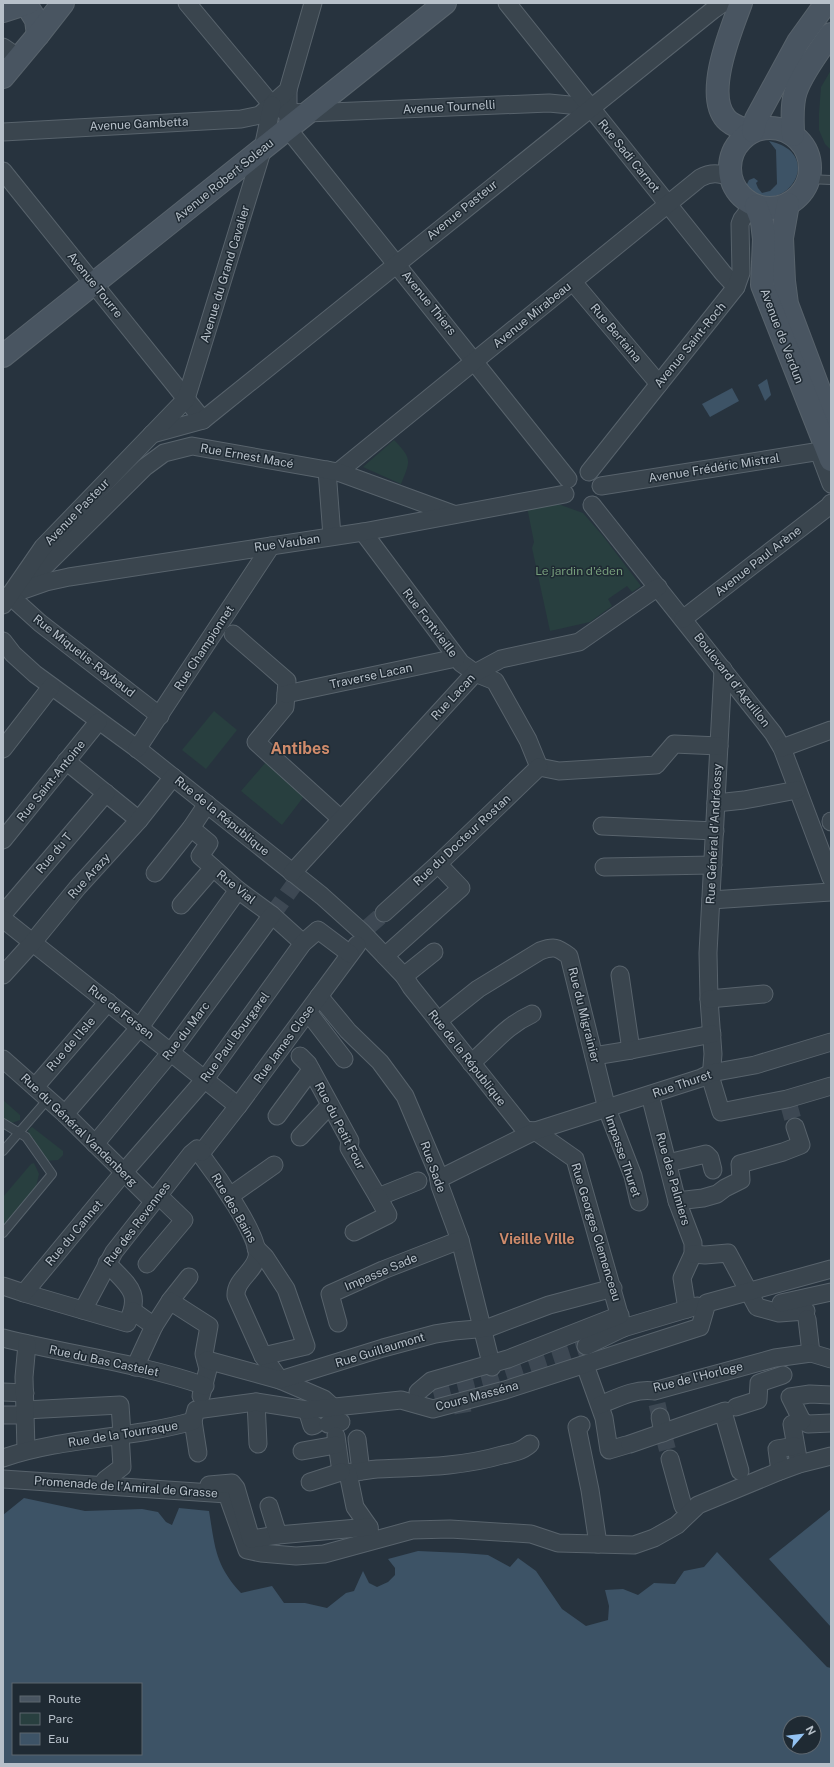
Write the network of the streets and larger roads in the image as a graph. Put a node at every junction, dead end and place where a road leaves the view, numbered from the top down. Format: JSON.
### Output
{"nodes":[{"id":1,"x":27,"y":3,"type":"edge"},
{"id":2,"x":63,"y":3,"type":"edge"},
{"id":3,"x":187,"y":3,"type":"edge"},
{"id":4,"x":313,"y":3,"type":"edge"},
{"id":5,"x":445,"y":3,"type":"edge"},
{"id":6,"x":507,"y":3,"type":"edge"},
{"id":7,"x":741,"y":3,"type":"edge"},
{"id":8,"x":826,"y":3,"type":"edge"},
{"id":9,"x":714,"y":5,"type":"edge"},
{"id":10,"x":3,"y":11,"type":"edge"},
{"id":11,"x":831,"y":34,"type":"edge"},
{"id":12,"x":38,"y":35,"type":"junction"},
{"id":13,"x":11,"y":52,"type":"edge"},
{"id":14,"x":3,"y":77,"type":"edge"},
{"id":15,"x":288,"y":90,"type":"junction"},
{"id":16,"x":590,"y":107,"type":"junction"},
{"id":17,"x":295,"y":112,"type":"junction"},
{"id":18,"x":3,"y":132,"type":"edge"},
{"id":19,"x":752,"y":132,"type":"junction"},
{"id":20,"x":793,"y":135,"type":"junction"},
{"id":21,"x":263,"y":148,"type":"junction"},
{"id":22,"x":3,"y":171,"type":"edge"},
{"id":23,"x":730,"y":177,"type":"junction"},
{"id":24,"x":668,"y":203,"type":"junction"},
{"id":25,"x":788,"y":204,"type":"junction"},
{"id":26,"x":755,"y":206,"type":"junction"},
{"id":27,"x":396,"y":263,"type":"junction"},
{"id":28,"x":572,"y":282,"type":"junction"},
{"id":29,"x":94,"y":284,"type":"junction"},
{"id":30,"x":762,"y":285,"type":"junction"},
{"id":31,"x":736,"y":287,"type":"junction"},
{"id":32,"x":3,"y":356,"type":"edge"},
{"id":33,"x":475,"y":361,"type":"junction"},
{"id":34,"x":659,"y":384,"type":"junction"},
{"id":35,"x":186,"y":399,"type":"junction"},
{"id":36,"x":203,"y":420,"type":"junction"},
{"id":37,"x":831,"y":422,"type":"edge"},
{"id":38,"x":152,"y":434,"type":"junction"},
{"id":39,"x":825,"y":454,"type":"edge"},
{"id":40,"x":332,"y":471,"type":"junction"},
{"id":41,"x":588,"y":472,"type":"junction"},
{"id":42,"x":831,"y":484,"type":"edge"},
{"id":43,"x":567,"y":486,"type":"junction"},
{"id":44,"x":601,"y":486,"type":"junction"},
{"id":45,"x":831,"y":502,"type":"edge"},
{"id":46,"x":592,"y":505,"type":"junction"},
{"id":47,"x":453,"y":514,"type":"junction"},
{"id":48,"x":363,"y":532,"type":"junction"},
{"id":49,"x":332,"y":536,"type":"junction"},
{"id":50,"x":270,"y":546,"type":"junction"},
{"id":51,"x":658,"y":587,"type":"junction"},
{"id":52,"x":10,"y":597,"type":"edge"},
{"id":53,"x":683,"y":619,"type":"junction"},
{"id":54,"x":233,"y":634,"type":"dead end"},
{"id":55,"x":3,"y":641,"type":"edge"},
{"id":56,"x":456,"y":658,"type":"junction"},
{"id":57,"x":724,"y":669,"type":"junction"},
{"id":58,"x":475,"y":673,"type":"junction"},
{"id":59,"x":51,"y":687,"type":"junction"},
{"id":60,"x":286,"y":694,"type":"junction"},
{"id":61,"x":160,"y":716,"type":"junction"},
{"id":62,"x":98,"y":722,"type":"junction"},
{"id":63,"x":831,"y":730,"type":"edge"},
{"id":64,"x":719,"y":746,"type":"junction"},
{"id":65,"x":782,"y":748,"type":"junction"},
{"id":66,"x":3,"y":749,"type":"edge"},
{"id":67,"x":138,"y":749,"type":"junction"},
{"id":68,"x":66,"y":761,"type":"junction"},
{"id":69,"x":539,"y":767,"type":"junction"},
{"id":70,"x":173,"y":777,"type":"junction"},
{"id":71,"x":797,"y":790,"type":"junction"},
{"id":72,"x":106,"y":793,"type":"junction"},
{"id":73,"x":716,"y":803,"type":"junction"},
{"id":74,"x":207,"y":804,"type":"junction"},
{"id":75,"x":140,"y":820,"type":"junction"},
{"id":76,"x":339,"y":821,"type":"junction"},
{"id":77,"x":602,"y":826,"type":"dead end"},
{"id":78,"x":191,"y":828,"type":"junction"},
{"id":79,"x":715,"y":831,"type":"junction"},
{"id":80,"x":3,"y":840,"type":"edge"},
{"id":81,"x":438,"y":864,"type":"junction"},
{"id":82,"x":713,"y":866,"type":"junction"},
{"id":83,"x":604,"y":867,"type":"dead end"},
{"id":84,"x":213,"y":868,"type":"junction"},
{"id":85,"x":292,"y":872,"type":"junction"},
{"id":86,"x":155,"y":873,"type":"dead end"},
{"id":87,"x":831,"y":878,"type":"edge"},
{"id":88,"x":238,"y":890,"type":"junction"},
{"id":89,"x":831,"y":892,"type":"edge"},
{"id":90,"x":711,"y":900,"type":"junction"},
{"id":91,"x":181,"y":905,"type":"dead end"},
{"id":92,"x":384,"y":913,"type":"tunnel mouth"},
{"id":93,"x":3,"y":914,"type":"edge"},
{"id":94,"x":272,"y":915,"type":"junction"},
{"id":95,"x":3,"y":919,"type":"edge"},
{"id":96,"x":365,"y":932,"type":"junction"},
{"id":97,"x":33,"y":942,"type":"junction"},
{"id":98,"x":303,"y":943,"type":"junction"},
{"id":99,"x":434,"y":952,"type":"dead end"},
{"id":100,"x":350,"y":954,"type":"junction"},
{"id":101,"x":385,"y":956,"type":"junction"},
{"id":102,"x":3,"y":974,"type":"edge"},
{"id":103,"x":620,"y":975,"type":"dead end"},
{"id":104,"x":404,"y":976,"type":"junction"},
{"id":105,"x":764,"y":994,"type":"dead end"},
{"id":106,"x":319,"y":996,"type":"junction"},
{"id":107,"x":709,"y":999,"type":"junction"},
{"id":108,"x":108,"y":1002,"type":"junction"},
{"id":109,"x":308,"y":1012,"type":"junction"},
{"id":110,"x":532,"y":1014,"type":"dead end"},
{"id":111,"x":438,"y":1021,"type":"junction"},
{"id":112,"x":140,"y":1027,"type":"junction"},
{"id":113,"x":712,"y":1034,"type":"junction"},
{"id":114,"x":831,"y":1042,"type":"edge"},
{"id":115,"x":631,"y":1050,"type":"junction"},
{"id":116,"x":171,"y":1052,"type":"junction"},
{"id":117,"x":300,"y":1056,"type":"dead end"},
{"id":118,"x":594,"y":1056,"type":"junction"},
{"id":119,"x":3,"y":1059,"type":"edge"},
{"id":120,"x":344,"y":1059,"type":"dead end"},
{"id":121,"x":471,"y":1063,"type":"junction"},
{"id":122,"x":311,"y":1070,"type":"junction"},
{"id":123,"x":711,"y":1073,"type":"junction"},
{"id":124,"x":205,"y":1079,"type":"junction"},
{"id":125,"x":831,"y":1086,"type":"edge"},
{"id":126,"x":34,"y":1087,"type":"junction"},
{"id":127,"x":650,"y":1095,"type":"junction"},
{"id":128,"x":330,"y":1104,"type":"junction"},
{"id":129,"x":238,"y":1106,"type":"junction"},
{"id":130,"x":607,"y":1109,"type":"junction"},
{"id":131,"x":65,"y":1114,"type":"junction"},
{"id":132,"x":276,"y":1116,"type":"dead end"},
{"id":133,"x":795,"y":1127,"type":"tunnel mouth"},
{"id":134,"x":535,"y":1131,"type":"junction"},
{"id":135,"x":300,"y":1137,"type":"dead end"},
{"id":136,"x":95,"y":1144,"type":"junction"},
{"id":137,"x":202,"y":1152,"type":"junction"},
{"id":138,"x":668,"y":1163,"type":"junction"},
{"id":139,"x":274,"y":1164,"type":"dead end"},
{"id":140,"x":713,"y":1170,"type":"dead end"},
{"id":141,"x":124,"y":1172,"type":"junction"},
{"id":142,"x":432,"y":1177,"type":"junction"},
{"id":143,"x":230,"y":1196,"type":"junction"},
{"id":144,"x":378,"y":1197,"type":"junction"},
{"id":145,"x":156,"y":1198,"type":"junction"},
{"id":146,"x":677,"y":1201,"type":"junction"},
{"id":147,"x":639,"y":1202,"type":"dead end"},
{"id":148,"x":354,"y":1232,"type":"dead end"},
{"id":149,"x":460,"y":1240,"type":"junction"},
{"id":150,"x":256,"y":1248,"type":"junction"},
{"id":151,"x":693,"y":1254,"type":"junction"},
{"id":152,"x":107,"y":1263,"type":"junction"},
{"id":153,"x":147,"y":1264,"type":"dead end"},
{"id":154,"x":831,"y":1268,"type":"edge"},
{"id":155,"x":189,"y":1277,"type":"dead end"},
{"id":156,"x":3,"y":1286,"type":"edge"},
{"id":157,"x":613,"y":1288,"type":"junction"},
{"id":158,"x":749,"y":1291,"type":"junction"},
{"id":159,"x":831,"y":1292,"type":"edge"},
{"id":160,"x":24,"y":1294,"type":"junction"},
{"id":161,"x":170,"y":1301,"type":"junction"},
{"id":162,"x":707,"y":1303,"type":"junction"},
{"id":163,"x":687,"y":1309,"type":"junction"},
{"id":164,"x":82,"y":1310,"type":"junction"},
{"id":165,"x":133,"y":1311,"type":"junction"},
{"id":166,"x":338,"y":1322,"type":"dead end"},
{"id":167,"x":627,"y":1322,"type":"junction"},
{"id":168,"x":154,"y":1326,"type":"junction"},
{"id":169,"x":482,"y":1329,"type":"junction"},
{"id":170,"x":3,"y":1338,"type":"edge"},
{"id":171,"x":27,"y":1344,"type":"junction"},
{"id":172,"x":586,"y":1346,"type":"tunnel mouth"},
{"id":173,"x":644,"y":1346,"type":"junction"},
{"id":174,"x":811,"y":1354,"type":"junction"},
{"id":175,"x":263,"y":1356,"type":"junction"},
{"id":176,"x":778,"y":1358,"type":"junction"},
{"id":177,"x":831,"y":1359,"type":"edge"},
{"id":178,"x":207,"y":1360,"type":"junction"},
{"id":179,"x":492,"y":1365,"type":"junction"},
{"id":180,"x":585,"y":1365,"type":"junction"},
{"id":181,"x":135,"y":1367,"type":"junction"},
{"id":182,"x":784,"y":1377,"type":"junction"},
{"id":183,"x":280,"y":1380,"type":"junction"},
{"id":184,"x":204,"y":1386,"type":"junction"},
{"id":185,"x":3,"y":1392,"type":"edge"},
{"id":186,"x":25,"y":1393,"type":"junction"},
{"id":187,"x":831,"y":1395,"type":"edge"},
{"id":188,"x":790,"y":1397,"type":"junction"},
{"id":189,"x":401,"y":1400,"type":"junction"},
{"id":190,"x":256,"y":1402,"type":"junction"},
{"id":191,"x":600,"y":1405,"type":"junction"},
{"id":192,"x":307,"y":1410,"type":"junction"},
{"id":193,"x":728,"y":1410,"type":"junction"},
{"id":194,"x":25,"y":1412,"type":"junction"},
{"id":195,"x":3,"y":1415,"type":"edge"},
{"id":196,"x":195,"y":1415,"type":"junction"},
{"id":197,"x":802,"y":1421,"type":"junction"},
{"id":198,"x":831,"y":1423,"type":"edge"},
{"id":199,"x":581,"y":1425,"type":"dead end"},
{"id":200,"x":333,"y":1427,"type":"junction"},
{"id":201,"x":121,"y":1434,"type":"junction"},
{"id":202,"x":357,"y":1439,"type":"dead end"},
{"id":203,"x":258,"y":1444,"type":"dead end"},
{"id":204,"x":530,"y":1444,"type":"dead end"},
{"id":205,"x":795,"y":1446,"type":"junction"},
{"id":206,"x":26,"y":1450,"type":"junction"},
{"id":207,"x":302,"y":1451,"type":"dead end"},
{"id":208,"x":198,"y":1454,"type":"dead end"},
{"id":209,"x":4,"y":1456,"type":"edge"},
{"id":210,"x":831,"y":1456,"type":"edge"},
{"id":211,"x":670,"y":1459,"type":"tunnel mouth"},
{"id":212,"x":799,"y":1464,"type":"junction"},
{"id":213,"x":740,"y":1471,"type":"dead end"},
{"id":214,"x":780,"y":1471,"type":"junction"},
{"id":215,"x":350,"y":1472,"type":"junction"},
{"id":216,"x":3,"y":1479,"type":"edge"},
{"id":217,"x":105,"y":1480,"type":"dead end"},
{"id":218,"x":310,"y":1482,"type":"dead end"},
{"id":219,"x":202,"y":1486,"type":"dead end"},
{"id":220,"x":269,"y":1506,"type":"dead end"},
{"id":221,"x":683,"y":1506,"type":"dead end"},
{"id":222,"x":370,"y":1534,"type":"junction"},
{"id":223,"x":278,"y":1535,"type":"junction"},
{"id":224,"x":598,"y":1544,"type":"junction"}],
"edges":[{"from":1,"to":10,"type":"street"},
{"from":1,"to":12,"type":"street"},
{"from":2,"to":12,"type":"street"},
{"from":3,"to":17,"type":"street","name":"Avenue Thiers"},
{"from":4,"to":15,"type":"street"},
{"from":5,"to":17,"type":"street","name":"Avenue Robert Soleau"},
{"from":6,"to":16,"type":"street","name":"Rue Sadi Carnot"},
{"from":7,"to":19,"type":"street"},
{"from":8,"to":19,"type":"street"},
{"from":9,"to":16,"type":"street","name":"Avenue Pasteur"},
{"from":11,"to":20,"type":"street"},
{"from":12,"to":13,"type":"street"},
{"from":13,"to":14,"type":"street"},
{"from":15,"to":17,"type":"street"},
{"from":15,"to":17,"type":"street","name":"Avenue Tournelli"},
{"from":16,"to":17,"type":"street","name":"Avenue Tournelli"},
{"from":16,"to":24,"type":"street","name":"Rue Sadi Carnot"},
{"from":16,"to":27,"type":"street","name":"Avenue Pasteur"},
{"from":17,"to":18,"type":"street","name":"Avenue Gambetta"},
{"from":17,"to":21,"type":"street","name":"Avenue Robert Soleau"},
{"from":17,"to":21,"type":"street","name":"Avenue du Grand Cavalier"},
{"from":17,"to":27,"type":"street","name":"Avenue Thiers"},
{"from":19,"to":20,"type":"street"},
{"from":19,"to":23,"type":"street"},
{"from":20,"to":25,"type":"street"},
{"from":21,"to":29,"type":"street","name":"Avenue Robert Soleau"},
{"from":21,"to":35,"type":"street","name":"Avenue du Grand Cavalier"},
{"from":22,"to":29,"type":"street","name":"Avenue Tourre"},
{"from":23,"to":24,"type":"street","name":"Avenue Mirabeau"},
{"from":23,"to":26,"type":"street"},
{"from":24,"to":28,"type":"street","name":"Avenue Mirabeau"},
{"from":24,"to":31,"type":"street","name":"Rue Sadi Carnot"},
{"from":25,"to":26,"type":"street"},
{"from":25,"to":37,"type":"street","name":"Avenue de Verdun"},
{"from":26,"to":30,"type":"street","name":"Avenue de Verdun"},
{"from":26,"to":31,"type":"street","name":"Avenue Saint-Roch"},
{"from":27,"to":33,"type":"street","name":"Avenue Thiers"},
{"from":27,"to":36,"type":"street","name":"Avenue Pasteur"},
{"from":28,"to":33,"type":"street","name":"Avenue Mirabeau"},
{"from":28,"to":34,"type":"street","name":"Rue Bertaina"},
{"from":29,"to":32,"type":"street","name":"Avenue Robert Soleau"},
{"from":29,"to":35,"type":"street","name":"Avenue Tourre"},
{"from":30,"to":31,"type":"street"},
{"from":30,"to":39,"type":"street","name":"Avenue de Verdun"},
{"from":31,"to":34,"type":"street","name":"Avenue Saint-Roch"},
{"from":33,"to":40,"type":"street","name":"Avenue Mirabeau"},
{"from":33,"to":43,"type":"street","name":"Avenue Thiers"},
{"from":34,"to":41,"type":"street","name":"Avenue Saint-Roch"},
{"from":35,"to":36,"type":"street"},
{"from":35,"to":38,"type":"street","name":"Avenue Pasteur"},
{"from":36,"to":38,"type":"street","name":"Avenue Pasteur"},
{"from":38,"to":52,"type":"street","name":"Avenue Pasteur"},
{"from":39,"to":42,"type":"street"},
{"from":39,"to":44,"type":"street","name":"Avenue Frédéric Mistral"},
{"from":40,"to":47,"type":"street","name":"Rue Ernest Macé"},
{"from":40,"to":49,"type":"street"},
{"from":40,"to":52,"type":"street","name":"Rue Ernest Macé"},
{"from":41,"to":43,"type":"street"},
{"from":41,"to":44,"type":"street"},
{"from":43,"to":46,"type":"street"},
{"from":43,"to":47,"type":"street","name":"Rue Vauban"},
{"from":44,"to":46,"type":"street"},
{"from":45,"to":53,"type":"street","name":"Avenue Paul Arène"},
{"from":46,"to":51,"type":"street","name":"Boulevard d'Aguillon"},
{"from":47,"to":48,"type":"street","name":"Rue Vauban"},
{"from":48,"to":49,"type":"street","name":"Rue Vauban"},
{"from":48,"to":56,"type":"street","name":"Rue Fontvieille"},
{"from":49,"to":50,"type":"street","name":"Rue Vauban"},
{"from":50,"to":52,"type":"street","name":"Rue Vauban"},
{"from":50,"to":61,"type":"street","name":"Rue Championnet"},
{"from":51,"to":53,"type":"street","name":"Boulevard d'Aguillon"},
{"from":51,"to":58,"type":"street","name":"Rue Lacan"},
{"from":52,"to":61,"type":"street","name":"Rue Miquelis-Raybaud"},
{"from":53,"to":57,"type":"street","name":"Boulevard d'Aguillon"},
{"from":54,"to":60,"type":"street"},
{"from":55,"to":59,"type":"street","name":"Rue de la République"},
{"from":56,"to":58,"type":"street","name":"Rue Fontvieille"},
{"from":56,"to":60,"type":"street","name":"Traverse Lacan"},
{"from":57,"to":64,"type":"street","name":"Rue Général d'Andréossy"},
{"from":57,"to":65,"type":"street","name":"Boulevard d'Aguillon"},
{"from":58,"to":69,"type":"street","name":"Rue Fontvieille"},
{"from":58,"to":76,"type":"street","name":"Rue Lacan"},
{"from":59,"to":62,"type":"street","name":"Rue de la République"},
{"from":59,"to":66,"type":"street"},
{"from":60,"to":76,"type":"street"},
{"from":61,"to":67,"type":"street","name":"Rue Championnet"},
{"from":62,"to":67,"type":"street","name":"Rue de la République"},
{"from":62,"to":68,"type":"street","name":"Rue Saint-Antoine"},
{"from":63,"to":65,"type":"street"},
{"from":64,"to":69,"type":"street"},
{"from":64,"to":73,"type":"street","name":"Rue Général d'Andréossy"},
{"from":65,"to":71,"type":"street","name":"Boulevard d'Aguillon"},
{"from":67,"to":70,"type":"street","name":"Rue de la République"},
{"from":68,"to":72,"type":"street"},
{"from":68,"to":80,"type":"street","name":"Rue Saint-Antoine"},
{"from":69,"to":81,"type":"street","name":"Rue du Docteur Rostan"},
{"from":70,"to":74,"type":"street","name":"Rue de la République"},
{"from":70,"to":75,"type":"street","name":"Rue Arazy"},
{"from":71,"to":73,"type":"street"},
{"from":71,"to":87,"type":"street","name":"Boulevard d'Aguillon"},
{"from":72,"to":75,"type":"street"},
{"from":72,"to":93,"type":"street","name":"Rue du T"},
{"from":73,"to":79,"type":"street","name":"Rue Général d'Andréossy"},
{"from":74,"to":78,"type":"street"},
{"from":74,"to":85,"type":"street","name":"Rue de la République"},
{"from":75,"to":97,"type":"street","name":"Rue Arazy"},
{"from":76,"to":85,"type":"street","name":"Rue Lacan"},
{"from":77,"to":79,"type":"street"},
{"from":78,"to":84,"type":"street","name":"Rue Vial"},
{"from":78,"to":86,"type":"street"},
{"from":79,"to":82,"type":"street","name":"Rue Général d'Andréossy"},
{"from":81,"to":92,"type":"street","name":"Rue du Docteur Rostan"},
{"from":81,"to":101,"type":"street"},
{"from":82,"to":83,"type":"street"},
{"from":82,"to":90,"type":"street","name":"Rue Général d'Andréossy"},
{"from":84,"to":88,"type":"street","name":"Rue Vial"},
{"from":84,"to":91,"type":"street"},
{"from":85,"to":96,"type":"street","name":"Rue de la République"},
{"from":88,"to":94,"type":"street","name":"Rue Vial"},
{"from":88,"to":112,"type":"street"},
{"from":89,"to":90,"type":"street"},
{"from":90,"to":107,"type":"street","name":"Rue Général d'Andréossy"},
{"from":94,"to":98,"type":"street","name":"Rue Vial"},
{"from":94,"to":116,"type":"street","name":"Rue du Marc"},
{"from":95,"to":97,"type":"street","name":"Rue de Fersen"},
{"from":96,"to":100,"type":"street","name":"Rue James Close"},
{"from":96,"to":101,"type":"street","name":"Rue de la République"},
{"from":97,"to":102,"type":"street","name":"Rue Arazy"},
{"from":97,"to":108,"type":"street","name":"Rue de Fersen"},
{"from":98,"to":100,"type":"street","name":"Rue Paul Bourgarel"},
{"from":98,"to":124,"type":"street","name":"Rue Paul Bourgarel"},
{"from":99,"to":104,"type":"street"},
{"from":100,"to":106,"type":"street","name":"Rue James Close"},
{"from":101,"to":104,"type":"street","name":"Rue de la République"},
{"from":103,"to":115,"type":"street"},
{"from":104,"to":111,"type":"street","name":"Rue de la République"},
{"from":105,"to":107,"type":"street"},
{"from":106,"to":109,"type":"street","name":"Rue James Close"},
{"from":106,"to":142,"type":"street","name":"Rue Sade"},
{"from":107,"to":113,"type":"street","name":"Rue Général d'Andréossy"},
{"from":108,"to":112,"type":"street","name":"Rue de Fersen"},
{"from":108,"to":126,"type":"street","name":"Rue de l'Isle"},
{"from":109,"to":120,"type":"street"},
{"from":109,"to":129,"type":"street","name":"Rue James Close"},
{"from":110,"to":121,"type":"street"},
{"from":111,"to":118,"type":"street","name":"Rue du Migrainier"},
{"from":111,"to":121,"type":"street","name":"Rue de la République"},
{"from":112,"to":116,"type":"street","name":"Rue de Fersen"},
{"from":112,"to":131,"type":"street"},
{"from":113,"to":115,"type":"street"},
{"from":113,"to":123,"type":"street","name":"Rue Général d'Andréossy"},
{"from":114,"to":123,"type":"street","name":"Rue Thuret"},
{"from":115,"to":118,"type":"street"},
{"from":116,"to":124,"type":"street","name":"Rue de Fersen"},
{"from":116,"to":136,"type":"street","name":"Rue du Marc"},
{"from":117,"to":122,"type":"street","name":"Rue du Petit Four"},
{"from":118,"to":130,"type":"street","name":"Rue du Migrainier"},
{"from":119,"to":126,"type":"street","name":"Rue du Général Vandenberg"},
{"from":121,"to":134,"type":"street","name":"Rue de la République"},
{"from":122,"to":128,"type":"street","name":"Rue du Petit Four"},
{"from":122,"to":132,"type":"street"},
{"from":123,"to":125,"type":"street","name":"Rue Général d'Andréossy"},
{"from":123,"to":127,"type":"street","name":"Rue Thuret"},
{"from":124,"to":129,"type":"street","name":"Rue de Fersen"},
{"from":124,"to":141,"type":"street","name":"Rue Paul Bourgarel"},
{"from":126,"to":131,"type":"street","name":"Rue du Général Vandenberg"},
{"from":127,"to":130,"type":"street","name":"Rue Thuret"},
{"from":127,"to":138,"type":"street","name":"Rue des Palmiers"},
{"from":128,"to":135,"type":"street"},
{"from":128,"to":144,"type":"street","name":"Rue du Petit Four"},
{"from":129,"to":137,"type":"street","name":"Rue James Close"},
{"from":130,"to":134,"type":"street","name":"Rue Thuret"},
{"from":130,"to":147,"type":"street","name":"Impasse Thuret"},
{"from":131,"to":136,"type":"street","name":"Rue du Général Vandenberg"},
{"from":133,"to":146,"type":"street"},
{"from":134,"to":142,"type":"street","name":"Rue Thuret"},
{"from":134,"to":157,"type":"street","name":"Rue Georges Clemenceau"},
{"from":136,"to":141,"type":"street","name":"Rue du Général Vandenberg"},
{"from":137,"to":143,"type":"street","name":"Rue des Bains"},
{"from":137,"to":145,"type":"street","name":"Rue des Revennes"},
{"from":138,"to":140,"type":"street"},
{"from":138,"to":146,"type":"street","name":"Rue des Palmiers"},
{"from":139,"to":143,"type":"street"},
{"from":141,"to":145,"type":"street","name":"Rue du Général Vandenberg"},
{"from":141,"to":160,"type":"street","name":"Rue du Cannet"},
{"from":142,"to":144,"type":"street"},
{"from":142,"to":149,"type":"street","name":"Rue Sade"},
{"from":143,"to":150,"type":"street","name":"Rue des Bains"},
{"from":144,"to":148,"type":"street","name":"Rue du Petit Four"},
{"from":145,"to":152,"type":"street","name":"Rue des Revennes"},
{"from":145,"to":153,"type":"street","name":"Rue du Général Vandenberg"},
{"from":146,"to":151,"type":"street","name":"Rue des Palmiers"},
{"from":149,"to":166,"type":"street","name":"Impasse Sade"},
{"from":149,"to":169,"type":"street","name":"Rue Sade"},
{"from":150,"to":175,"type":"street","name":"Rue des Bains"},
{"from":150,"to":175,"type":"street"},
{"from":151,"to":158,"type":"street"},
{"from":151,"to":163,"type":"street"},
{"from":152,"to":164,"type":"street","name":"Rue des Revennes"},
{"from":152,"to":165,"type":"street"},
{"from":154,"to":158,"type":"street"},
{"from":155,"to":161,"type":"street"},
{"from":156,"to":160,"type":"street"},
{"from":157,"to":167,"type":"street","name":"Rue Georges Clemenceau"},
{"from":157,"to":169,"type":"street","name":"Rue Guillaumont"},
{"from":158,"to":159,"type":"street"},
{"from":158,"to":162,"type":"street"},
{"from":158,"to":174,"type":"street"},
{"from":160,"to":164,"type":"street"},
{"from":161,"to":168,"type":"street"},
{"from":161,"to":178,"type":"street"},
{"from":162,"to":163,"type":"street"},
{"from":162,"to":173,"type":"street","name":"Cours Masséna"},
{"from":163,"to":167,"type":"street"},
{"from":164,"to":165,"type":"street"},
{"from":165,"to":168,"type":"street"},
{"from":167,"to":172,"type":"street"},
{"from":167,"to":173,"type":"street","name":"Rue Georges Clemenceau"},
{"from":167,"to":179,"type":"street"},
{"from":168,"to":181,"type":"street"},
{"from":169,"to":179,"type":"street","name":"Rue Sade"},
{"from":169,"to":183,"type":"street","name":"Rue Guillaumont"},
{"from":170,"to":171,"type":"street","name":"Rue du Bas Castelet"},
{"from":171,"to":181,"type":"street","name":"Rue du Bas Castelet"},
{"from":171,"to":186,"type":"street"},
{"from":173,"to":180,"type":"street","name":"Cours Masséna"},
{"from":174,"to":176,"type":"street","name":"Rue de l'Horloge"},
{"from":174,"to":177,"type":"street"},
{"from":175,"to":183,"type":"street","name":"Rue des Bains"},
{"from":176,"to":182,"type":"street"},
{"from":176,"to":191,"type":"street","name":"Rue de l'Horloge"},
{"from":178,"to":183,"type":"street"},
{"from":178,"to":184,"type":"street"},
{"from":179,"to":189,"type":"street"},
{"from":180,"to":189,"type":"street","name":"Cours Masséna"},
{"from":180,"to":191,"type":"street"},
{"from":181,"to":184,"type":"street","name":"Rue du Bas Castelet"},
{"from":182,"to":188,"type":"street"},
{"from":182,"to":193,"type":"street"},
{"from":183,"to":200,"type":"street"},
{"from":184,"to":196,"type":"street"},
{"from":185,"to":186,"type":"street"},
{"from":186,"to":194,"type":"street"},
{"from":187,"to":188,"type":"street"},
{"from":188,"to":197,"type":"street"},
{"from":189,"to":200,"type":"street","name":"Cours Masséna"},
{"from":190,"to":192,"type":"street","name":"Rue de la Tourraque"},
{"from":190,"to":196,"type":"street","name":"Rue de la Tourraque"},
{"from":190,"to":203,"type":"street"},
{"from":191,"to":193,"type":"street"},
{"from":192,"to":200,"type":"street","name":"Cours Masséna"},
{"from":192,"to":200,"type":"street"},
{"from":193,"to":213,"type":"street"},
{"from":194,"to":195,"type":"street"},
{"from":194,"to":201,"type":"street"},
{"from":194,"to":206,"type":"street"},
{"from":196,"to":201,"type":"street","name":"Rue de la Tourraque"},
{"from":196,"to":208,"type":"street"},
{"from":197,"to":198,"type":"street"},
{"from":197,"to":205,"type":"street"},
{"from":199,"to":224,"type":"street"},
{"from":200,"to":207,"type":"street"},
{"from":200,"to":215,"type":"street"},
{"from":201,"to":206,"type":"street","name":"Rue de la Tourraque"},
{"from":201,"to":217,"type":"street"},
{"from":202,"to":215,"type":"street"},
{"from":204,"to":215,"type":"street"},
{"from":205,"to":212,"type":"street"},
{"from":205,"to":214,"type":"street"},
{"from":206,"to":209,"type":"street","name":"Rue de la Tourraque"},
{"from":210,"to":212,"type":"street","name":"Promenade de l'Amiral de Grasse"},
{"from":211,"to":221,"type":"street"},
{"from":212,"to":214,"type":"street","name":"Promenade de l'Amiral de Grasse"},
{"from":214,"to":224,"type":"street","name":"Promenade de l'Amiral de Grasse"},
{"from":215,"to":218,"type":"street"},
{"from":215,"to":222,"type":"street"},
{"from":216,"to":222,"type":"street","name":"Promenade de l'Amiral de Grasse"},
{"from":219,"to":223,"type":"street"},
{"from":220,"to":223,"type":"street"},
{"from":222,"to":223,"type":"street"},
{"from":222,"to":224,"type":"street","name":"Promenade de l'Amiral de Grasse"}]}
